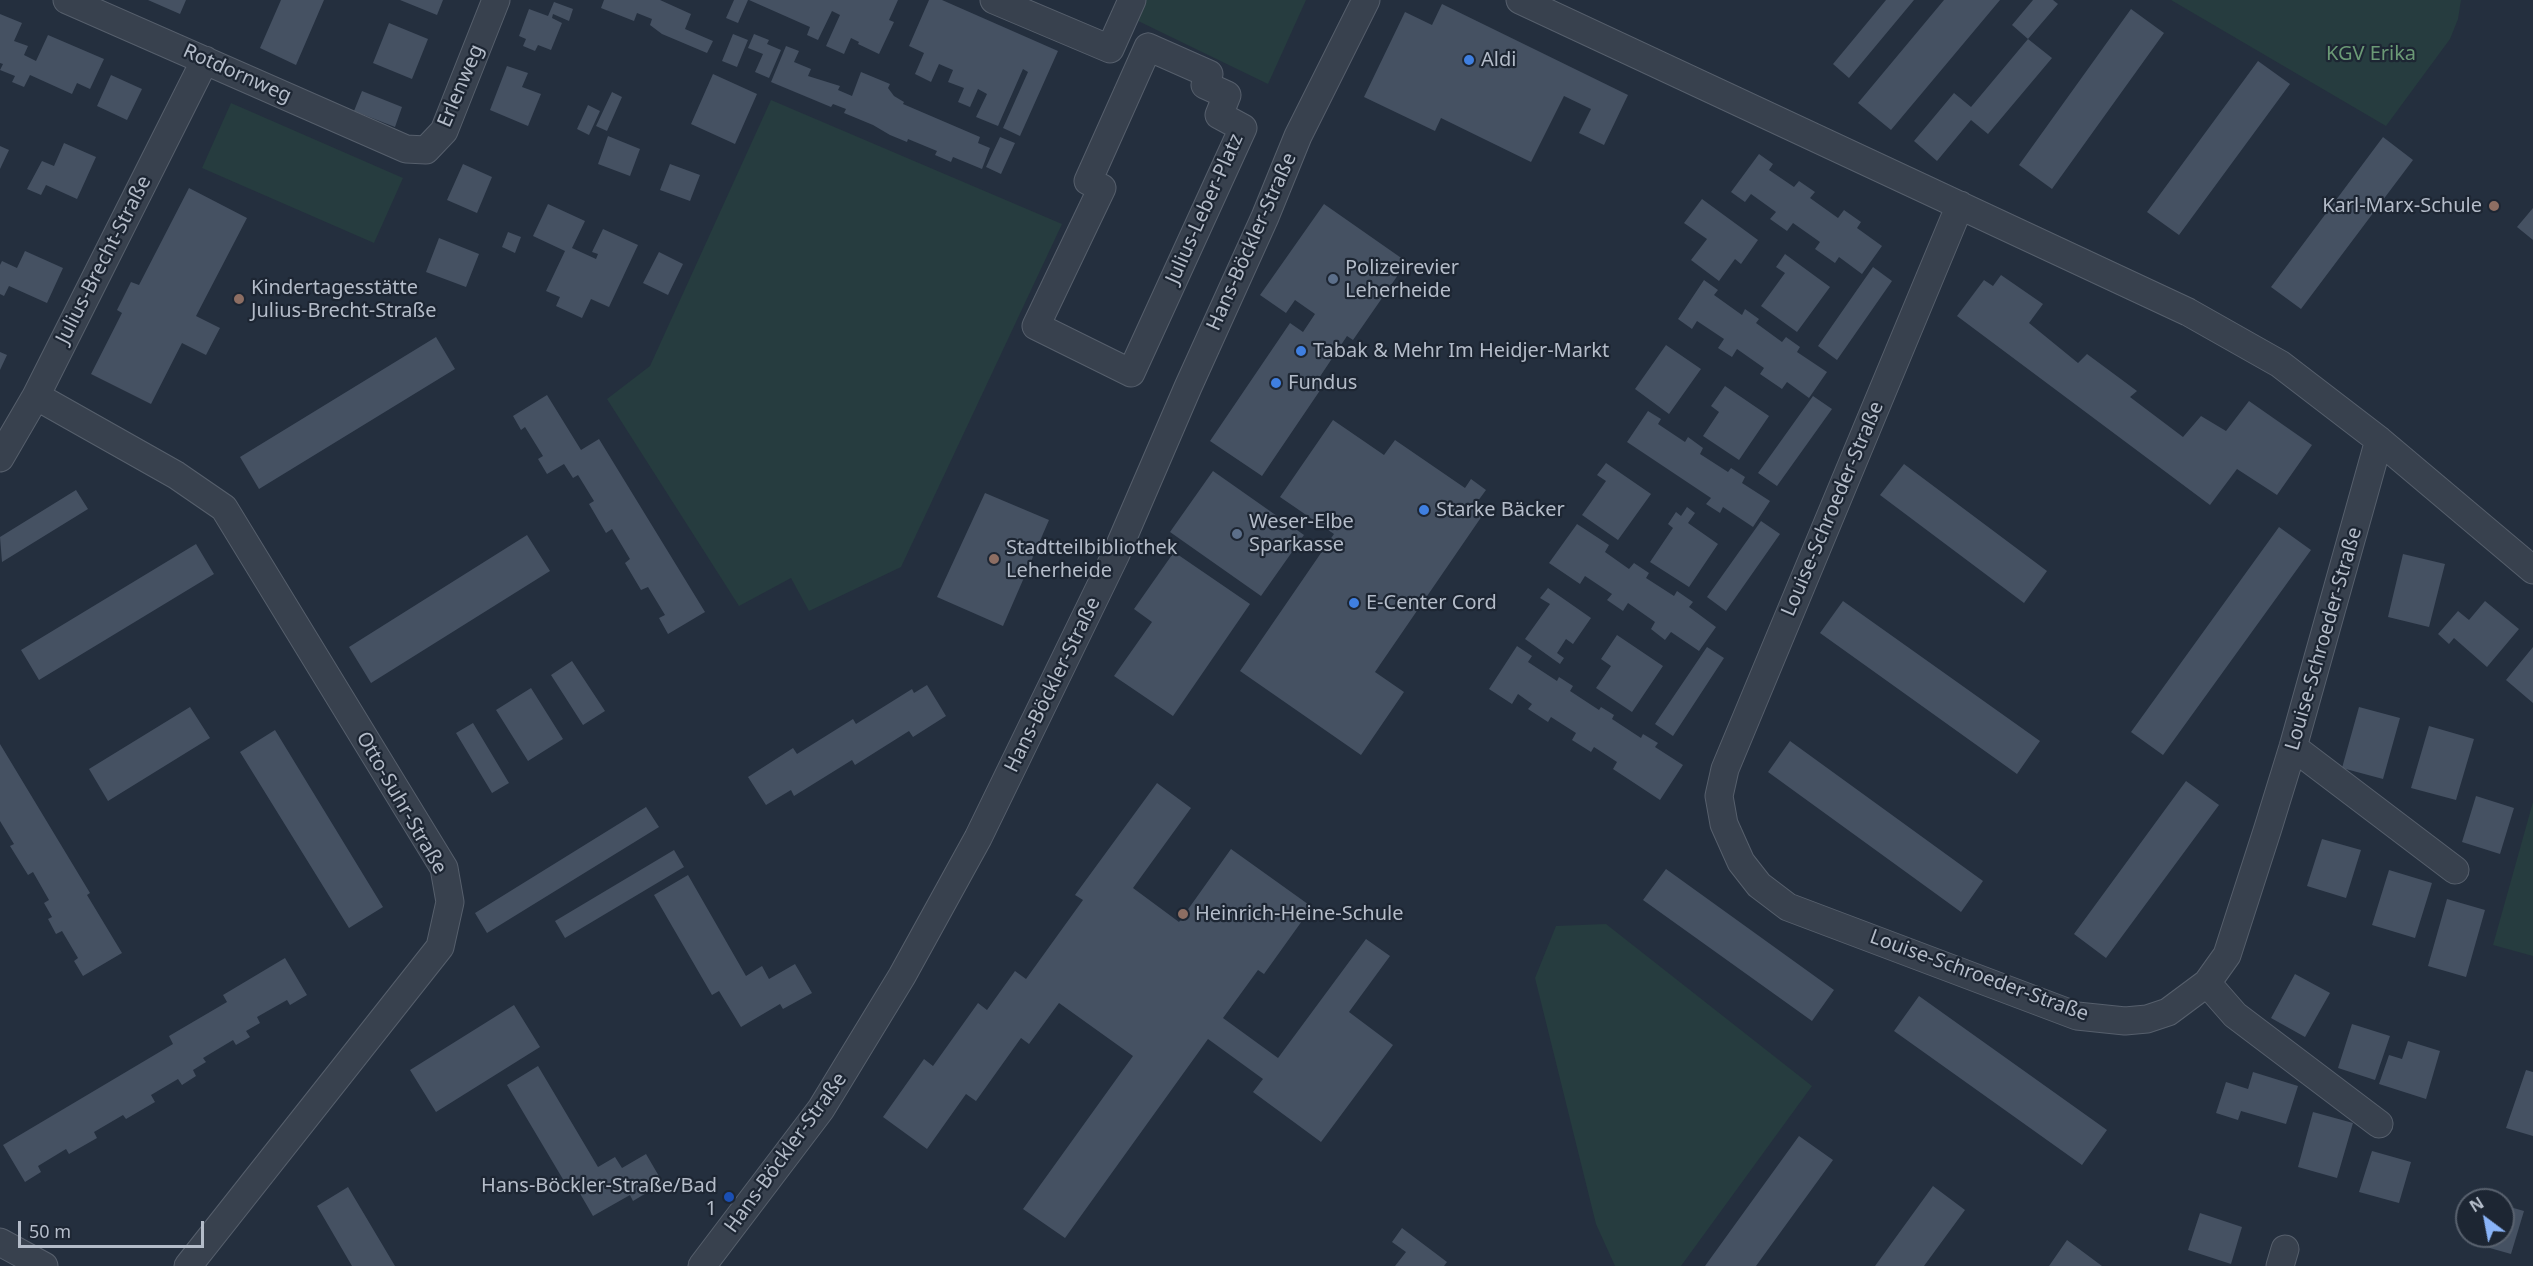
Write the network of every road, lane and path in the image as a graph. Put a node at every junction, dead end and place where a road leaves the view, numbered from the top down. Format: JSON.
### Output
{"nodes":[{"id":1,"x":67,"y":0,"type":"edge"},
{"id":2,"x":496,"y":0,"type":"edge"},
{"id":3,"x":994,"y":0,"type":"edge"},
{"id":4,"x":1132,"y":0,"type":"edge"},
{"id":5,"x":1366,"y":0,"type":"edge"},
{"id":6,"x":1520,"y":0,"type":"edge"},
{"id":7,"x":205,"y":60,"type":"junction"},
{"id":8,"x":406,"y":148,"type":"joint"},
{"id":9,"x":1960,"y":206,"type":"junction"},
{"id":10,"x":1061,"y":338,"type":"joint"},
{"id":11,"x":36,"y":396,"type":"junction"},
{"id":12,"x":2379,"y":440,"type":"junction"},
{"id":13,"x":0,"y":458,"type":"edge"},
{"id":14,"x":2533,"y":570,"type":"edge"},
{"id":15,"x":2293,"y":747,"type":"junction"},
{"id":16,"x":2455,"y":870,"type":"dead end"},
{"id":17,"x":2207,"y":983,"type":"junction"},
{"id":18,"x":2379,"y":1124,"type":"dead end"},
{"id":19,"x":0,"y":1242,"type":"edge"},
{"id":20,"x":44,"y":1266,"type":"edge"},
{"id":21,"x":188,"y":1266,"type":"edge"},
{"id":22,"x":702,"y":1266,"type":"edge"}],
"edges":[{"from":1,"to":7,"type":"street","name":"Rotdornweg"},
{"from":2,"to":8,"type":"street","name":"Erlenweg"},
{"from":3,"to":4,"type":"street"},
{"from":5,"to":22,"type":"street","name":"Hans-Böckler-Straße"},
{"from":6,"to":9,"type":"street"},
{"from":7,"to":8,"type":"street","name":"Rotdornweg"},
{"from":7,"to":11,"type":"street","name":"Julius-Brecht-Straße"},
{"from":9,"to":12,"type":"street"},
{"from":9,"to":17,"type":"street","name":"Louise-Schroeder-Straße"},
{"from":10,"to":10,"type":"street","name":"Julius-Leber-Platz"},
{"from":11,"to":13,"type":"street","name":"Julius-Brecht-Straße"},
{"from":11,"to":21,"type":"street","name":"Otto-Suhr-Straße"},
{"from":12,"to":14,"type":"street"},
{"from":12,"to":15,"type":"street","name":"Louise-Schroeder-Straße"},
{"from":15,"to":16,"type":"street"},
{"from":15,"to":17,"type":"street","name":"Louise-Schroeder-Straße"},
{"from":17,"to":18,"type":"street"},
{"from":19,"to":20,"type":"street"}]}
